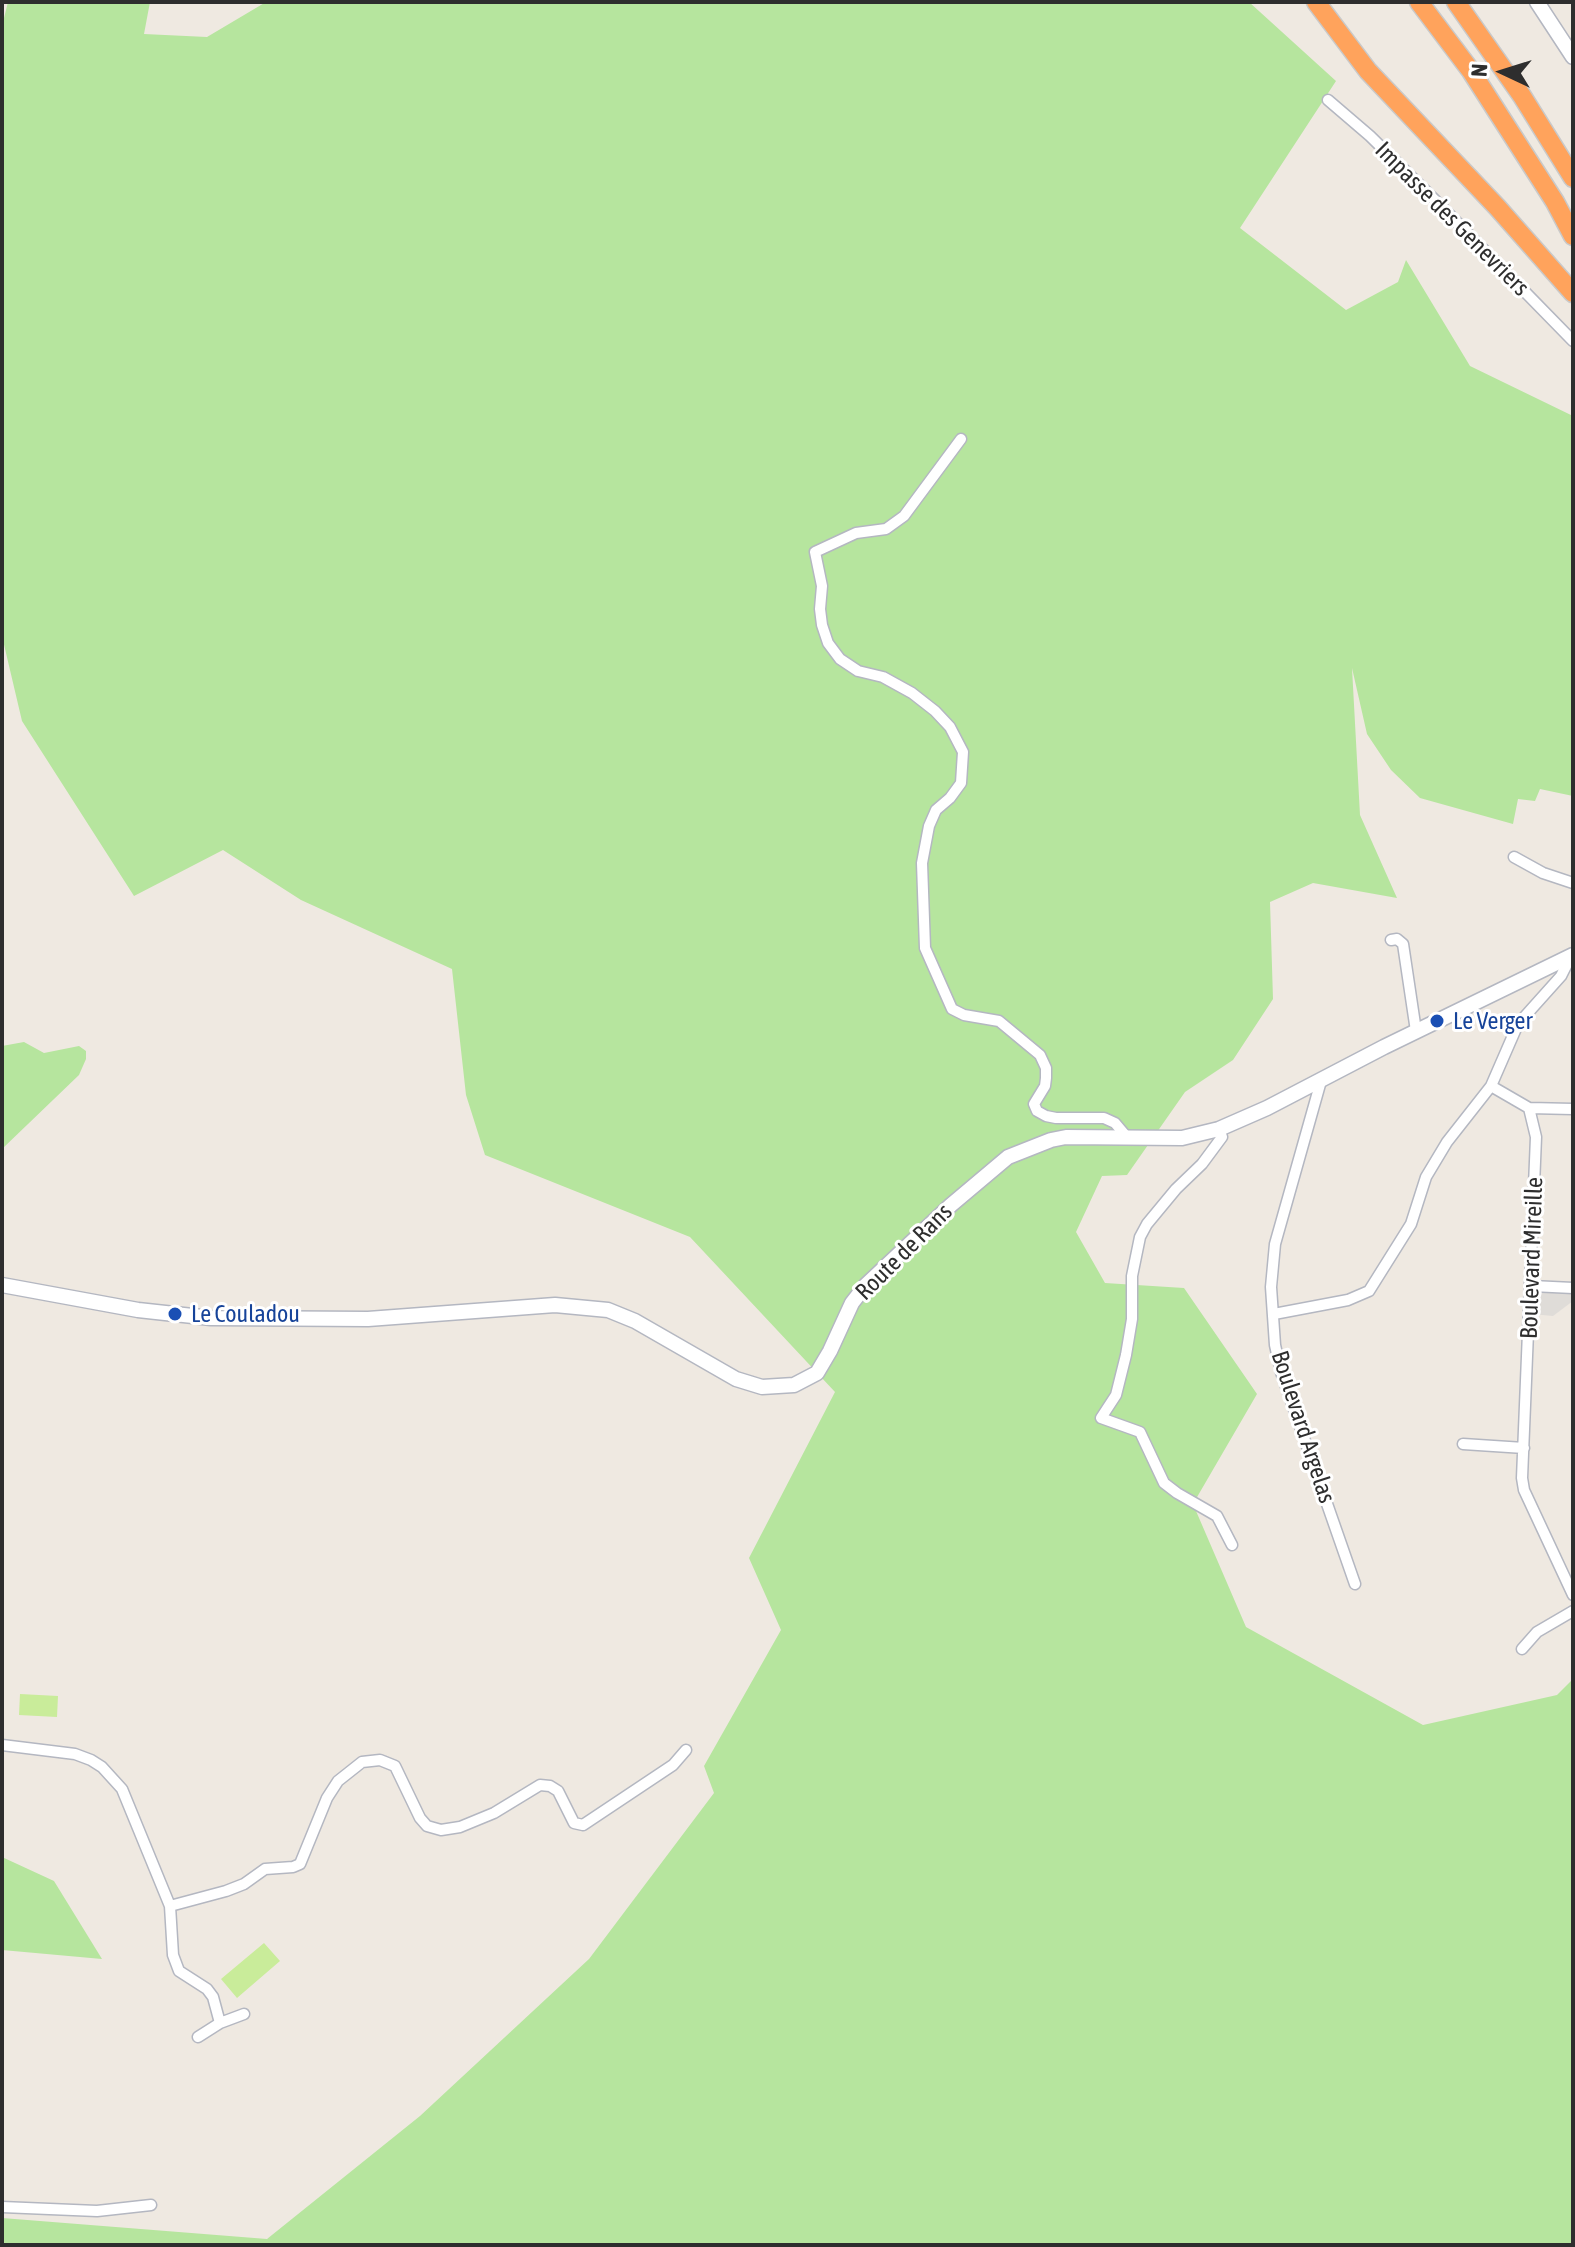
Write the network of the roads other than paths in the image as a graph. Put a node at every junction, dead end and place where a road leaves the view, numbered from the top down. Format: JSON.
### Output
{"nodes":[{"id":1,"x":1316,"y":2,"type":"edge"},
{"id":2,"x":1419,"y":2,"type":"edge"},
{"id":3,"x":1456,"y":2,"type":"edge"},
{"id":4,"x":1537,"y":2,"type":"edge"},
{"id":5,"x":1573,"y":57,"type":"edge"},
{"id":6,"x":1328,"y":100,"type":"dead end"},
{"id":7,"x":1573,"y":178,"type":"edge"},
{"id":8,"x":1573,"y":236,"type":"edge"},
{"id":9,"x":1573,"y":293,"type":"edge"},
{"id":10,"x":1573,"y":341,"type":"edge"},
{"id":11,"x":961,"y":439,"type":"dead end"},
{"id":12,"x":1514,"y":857,"type":"dead end"},
{"id":13,"x":1573,"y":883,"type":"edge"},
{"id":14,"x":1391,"y":940,"type":"dead end"},
{"id":15,"x":1572,"y":956,"type":"edge"},
{"id":16,"x":1416,"y":1031,"type":"junction"},
{"id":17,"x":1321,"y":1081,"type":"junction"},
{"id":18,"x":1491,"y":1086,"type":"junction"},
{"id":19,"x":1529,"y":1108,"type":"junction"},
{"id":20,"x":1573,"y":1109,"type":"edge"},
{"id":21,"x":1219,"y":1129,"type":"junction"},
{"id":22,"x":1126,"y":1136,"type":"junction"},
{"id":23,"x":2,"y":1285,"type":"edge"},
{"id":24,"x":1532,"y":1286,"type":"junction"},
{"id":25,"x":1573,"y":1288,"type":"edge"},
{"id":26,"x":1274,"y":1314,"type":"junction"},
{"id":27,"x":1463,"y":1444,"type":"dead end"},
{"id":28,"x":1524,"y":1448,"type":"junction"},
{"id":29,"x":1232,"y":1545,"type":"dead end"},
{"id":30,"x":1355,"y":1584,"type":"dead end"},
{"id":31,"x":1573,"y":1595,"type":"edge"},
{"id":32,"x":1573,"y":1611,"type":"edge"},
{"id":33,"x":1522,"y":1649,"type":"dead end"},
{"id":34,"x":2,"y":1745,"type":"edge"},
{"id":35,"x":686,"y":1750,"type":"dead end"},
{"id":36,"x":170,"y":1906,"type":"junction"},
{"id":37,"x":244,"y":2014,"type":"dead end"},
{"id":38,"x":220,"y":2023,"type":"junction"},
{"id":39,"x":198,"y":2037,"type":"dead end"},
{"id":40,"x":151,"y":2205,"type":"dead end"},
{"id":41,"x":2,"y":2207,"type":"edge"}],
"edges":[{"from":1,"to":9,"type":"highway"},
{"from":2,"to":8,"type":"highway"},
{"from":3,"to":7,"type":"highway"},
{"from":4,"to":5,"type":"street"},
{"from":6,"to":10,"type":"street","name":"Impasse des Genevriers"},
{"from":11,"to":22,"type":"street"},
{"from":12,"to":13,"type":"street"},
{"from":14,"to":16,"type":"street"},
{"from":15,"to":16,"type":"street","name":"Route de Rans"},
{"from":15,"to":18,"type":"street"},
{"from":16,"to":17,"type":"street","name":"Route de Rans"},
{"from":17,"to":21,"type":"street","name":"Route de Rans"},
{"from":17,"to":26,"type":"street","name":"Boulevard Argelas"},
{"from":18,"to":19,"type":"street"},
{"from":18,"to":26,"type":"street"},
{"from":19,"to":20,"type":"street"},
{"from":19,"to":24,"type":"street","name":"Boulevard Mireille"},
{"from":21,"to":22,"type":"street","name":"Route de Rans"},
{"from":21,"to":29,"type":"street"},
{"from":22,"to":23,"type":"street","name":"Route de Rans"},
{"from":24,"to":25,"type":"street"},
{"from":24,"to":28,"type":"street","name":"Boulevard Mireille"},
{"from":26,"to":30,"type":"street","name":"Boulevard Argelas"},
{"from":27,"to":28,"type":"street"},
{"from":28,"to":31,"type":"street","name":"Boulevard Mireille"},
{"from":32,"to":33,"type":"street"},
{"from":34,"to":36,"type":"street"},
{"from":35,"to":36,"type":"street"},
{"from":36,"to":38,"type":"street"},
{"from":37,"to":38,"type":"street"},
{"from":38,"to":39,"type":"street"},
{"from":40,"to":41,"type":"street"}]}
